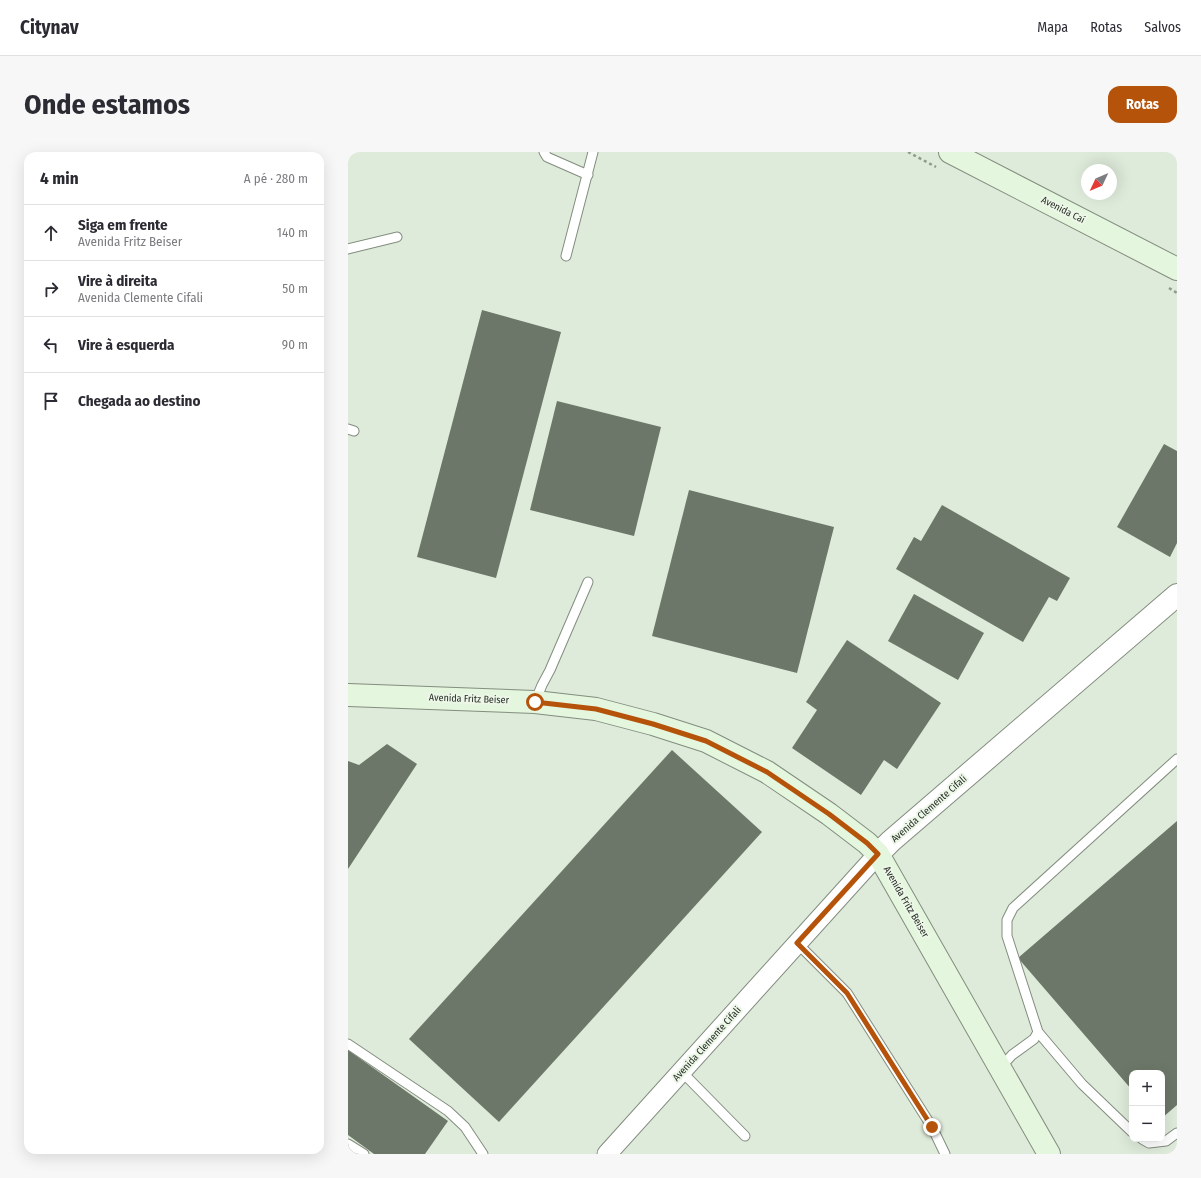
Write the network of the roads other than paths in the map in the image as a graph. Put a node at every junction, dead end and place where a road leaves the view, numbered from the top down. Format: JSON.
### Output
{"nodes":[{"id":1,"x":544,"y":152,"type":"edge"},
{"id":2,"x":593,"y":152,"type":"edge"},
{"id":3,"x":950,"y":152,"type":"edge"},
{"id":4,"x":588,"y":175,"type":"junction"},
{"id":5,"x":397,"y":237,"type":"dead end"},
{"id":6,"x":348,"y":249,"type":"edge"},
{"id":7,"x":566,"y":256,"type":"dead end"},
{"id":8,"x":1177,"y":269,"type":"edge"},
{"id":9,"x":588,"y":582,"type":"dead end"},
{"id":10,"x":1177,"y":595,"type":"edge"},
{"id":11,"x":348,"y":695,"type":"edge"},
{"id":12,"x":535,"y":702,"type":"junction"},
{"id":13,"x":1177,"y":759,"type":"edge"},
{"id":14,"x":878,"y":854,"type":"junction"},
{"id":15,"x":797,"y":943,"type":"junction"},
{"id":16,"x":1038,"y":1032,"type":"junction"},
{"id":17,"x":348,"y":1044,"type":"edge"},
{"id":18,"x":1000,"y":1068,"type":"junction"},
{"id":19,"x":682,"y":1072,"type":"junction"},
{"id":20,"x":1129,"y":1129,"type":"edge"},
{"id":21,"x":1177,"y":1133,"type":"edge"},
{"id":22,"x":745,"y":1136,"type":"dead end"},
{"id":23,"x":1165,"y":1141,"type":"edge"},
{"id":24,"x":1147,"y":1142,"type":"edge"},
{"id":25,"x":1158,"y":1142,"type":"edge"},
{"id":26,"x":348,"y":1144,"type":"edge"},
{"id":27,"x":364,"y":1154,"type":"edge"},
{"id":28,"x":483,"y":1154,"type":"edge"},
{"id":29,"x":607,"y":1154,"type":"edge"},
{"id":30,"x":945,"y":1154,"type":"edge"},
{"id":31,"x":1049,"y":1154,"type":"edge"}],
"edges":[{"from":1,"to":4,"type":"lane"},
{"from":2,"to":4,"type":"lane"},
{"from":3,"to":8,"type":"main road","name":"Avenida Caí"},
{"from":4,"to":7,"type":"lane"},
{"from":5,"to":6,"type":"lane"},
{"from":9,"to":12,"type":"lane"},
{"from":10,"to":14,"type":"street","name":"Avenida Clemente Cifali"},
{"from":11,"to":12,"type":"main road","name":"Avenida Fritz Beiser"},
{"from":12,"to":14,"type":"main road","name":"Avenida Fritz Beiser"},
{"from":13,"to":16,"type":"lane"},
{"from":14,"to":15,"type":"street","name":"Avenida Clemente Cifali"},
{"from":14,"to":18,"type":"main road","name":"Avenida Fritz Beiser"},
{"from":15,"to":19,"type":"street","name":"Avenida Clemente Cifali"},
{"from":15,"to":30,"type":"lane"},
{"from":16,"to":18,"type":"lane"},
{"from":16,"to":20,"type":"lane"},
{"from":17,"to":28,"type":"lane"},
{"from":18,"to":31,"type":"main road","name":"Avenida Fritz Beiser"},
{"from":19,"to":22,"type":"lane"},
{"from":19,"to":29,"type":"street","name":"Avenida Clemente Cifali"},
{"from":21,"to":23,"type":"lane"},
{"from":24,"to":25,"type":"lane"},
{"from":26,"to":27,"type":"lane"}]}
